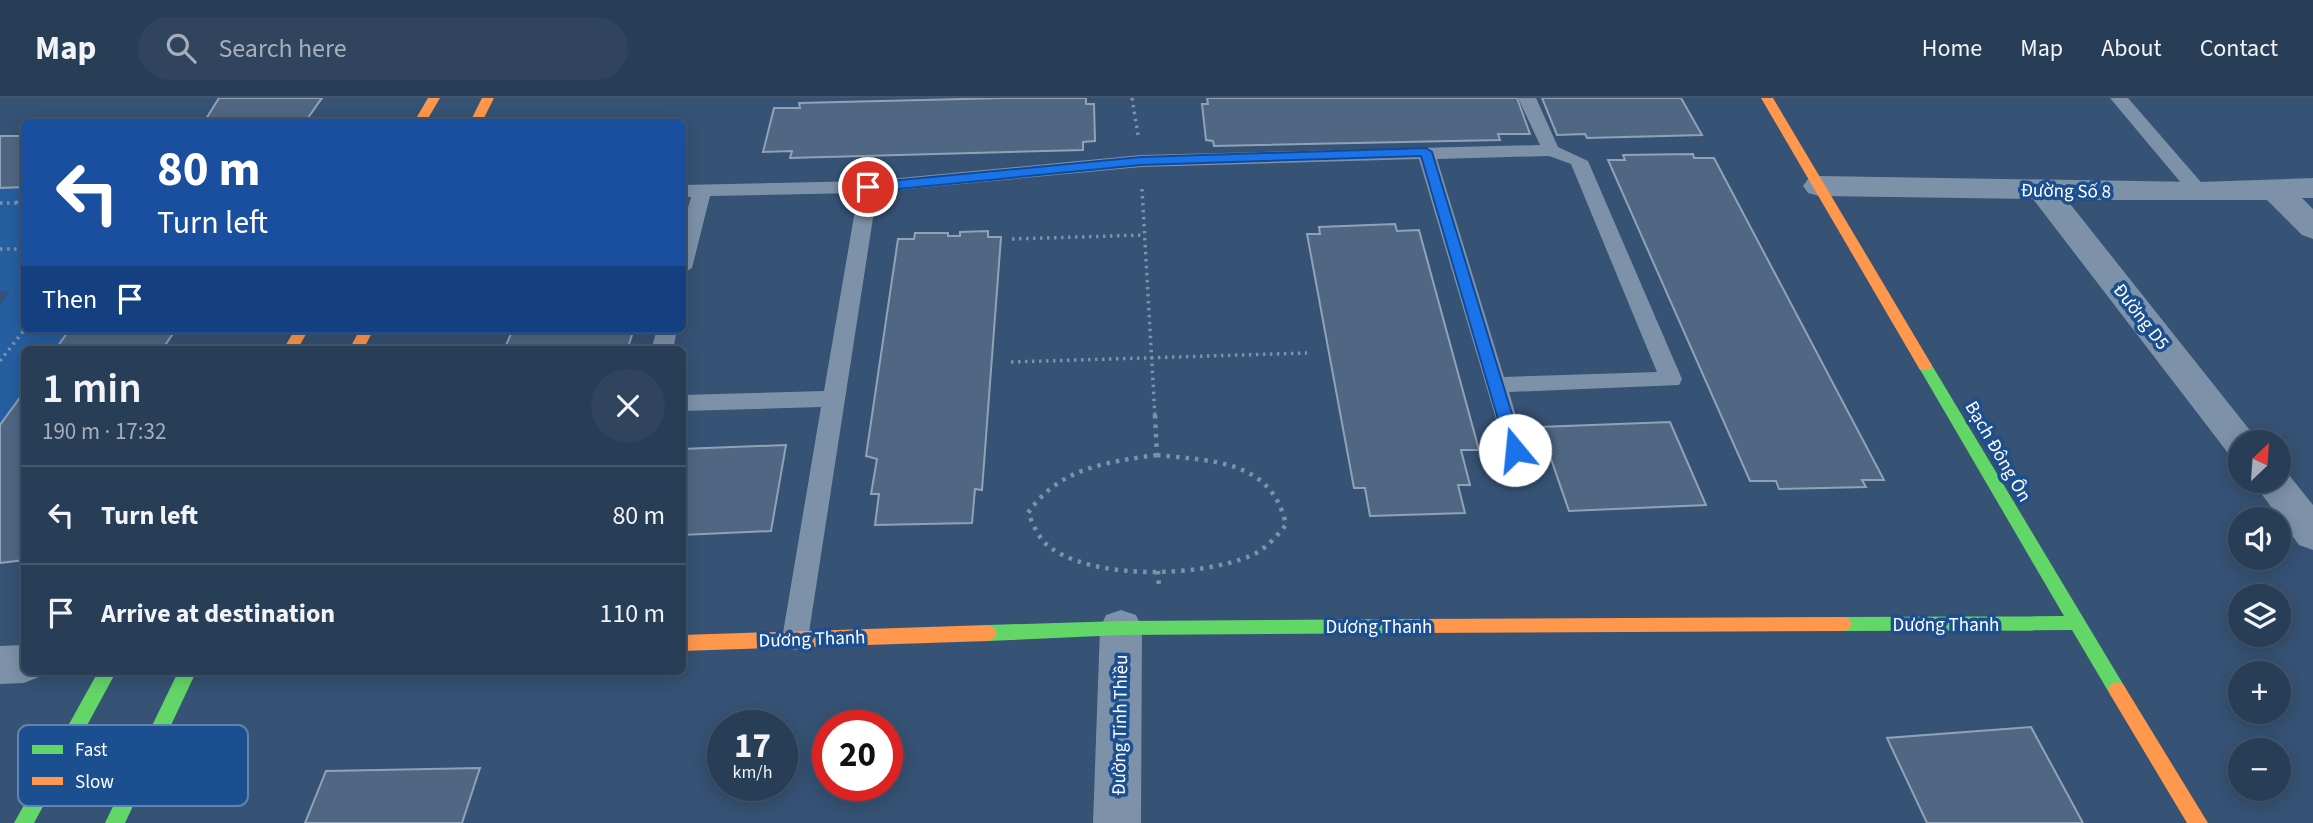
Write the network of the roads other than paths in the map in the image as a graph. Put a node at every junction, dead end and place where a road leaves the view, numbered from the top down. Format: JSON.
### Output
{"nodes":[{"id":1,"x":434,"y":98,"type":"edge"},
{"id":2,"x":488,"y":98,"type":"edge"},
{"id":3,"x":1527,"y":98,"type":"edge"},
{"id":4,"x":1767,"y":98,"type":"edge"},
{"id":5,"x":2119,"y":98,"type":"edge"},
{"id":6,"x":422,"y":119,"type":"edge"},
{"id":7,"x":478,"y":119,"type":"edge"},
{"id":8,"x":1551,"y":150,"type":"junction"},
{"id":9,"x":1426,"y":152,"type":"junction"},
{"id":10,"x":1819,"y":186,"type":"junction"},
{"id":11,"x":868,"y":187,"type":"junction"},
{"id":12,"x":2313,"y":188,"type":"edge"},
{"id":13,"x":2275,"y":189,"type":"junction"},
{"id":14,"x":2042,"y":190,"type":"junction"},
{"id":15,"x":692,"y":191,"type":"edge"},
{"id":16,"x":2199,"y":192,"type":"junction"},
{"id":17,"x":2313,"y":228,"type":"edge"},
{"id":18,"x":686,"y":237,"type":"edge"},
{"id":19,"x":1495,"y":385,"type":"junction"},
{"id":20,"x":834,"y":399,"type":"junction"},
{"id":21,"x":686,"y":403,"type":"edge"},
{"id":22,"x":2231,"y":430,"type":"edge"},
{"id":23,"x":1515,"y":450,"type":"dead end"},
{"id":24,"x":2281,"y":494,"type":"edge"},
{"id":25,"x":2313,"y":534,"type":"edge"},
{"id":26,"x":2076,"y":623,"type":"junction"},
{"id":27,"x":1121,"y":628,"type":"junction"},
{"id":28,"x":795,"y":639,"type":"junction"},
{"id":29,"x":686,"y":643,"type":"edge"},
{"id":30,"x":21,"y":664,"type":"edge"},
{"id":31,"x":0,"y":665,"type":"edge"},
{"id":32,"x":105,"y":675,"type":"edge"},
{"id":33,"x":186,"y":675,"type":"edge"},
{"id":34,"x":78,"y":725,"type":"edge"},
{"id":35,"x":162,"y":725,"type":"edge"},
{"id":36,"x":33,"y":806,"type":"edge"},
{"id":37,"x":123,"y":806,"type":"edge"},
{"id":38,"x":24,"y":823,"type":"edge"},
{"id":39,"x":115,"y":823,"type":"edge"},
{"id":40,"x":1117,"y":823,"type":"edge"},
{"id":41,"x":2198,"y":823,"type":"edge"}],
"edges":[{"from":1,"to":6,"type":"street"},
{"from":2,"to":7,"type":"street"},
{"from":3,"to":8,"type":"lane"},
{"from":4,"to":10,"type":"street","name":"Bạch Đông Ôn"},
{"from":5,"to":16,"type":"lane"},
{"from":8,"to":9,"type":"lane"},
{"from":8,"to":19,"type":"lane"},
{"from":9,"to":11,"type":"lane"},
{"from":9,"to":19,"type":"lane"},
{"from":10,"to":14,"type":"street","name":"Đường Số 8"},
{"from":10,"to":26,"type":"street","name":"Bạch Đông Ôn"},
{"from":11,"to":15,"type":"lane"},
{"from":11,"to":20,"type":"lane"},
{"from":12,"to":13,"type":"street","name":"Đường Số 8"},
{"from":13,"to":16,"type":"street","name":"Đường Số 8"},
{"from":13,"to":17,"type":"street"},
{"from":14,"to":16,"type":"street","name":"Đường Số 8"},
{"from":14,"to":22,"type":"street","name":"Đường D5"},
{"from":15,"to":18,"type":"lane"},
{"from":19,"to":23,"type":"lane"},
{"from":20,"to":21,"type":"lane"},
{"from":20,"to":28,"type":"lane"},
{"from":24,"to":25,"type":"street"},
{"from":26,"to":27,"type":"street","name":"Dương Thanh"},
{"from":26,"to":41,"type":"street","name":"Bạch Đông Ôn"},
{"from":27,"to":28,"type":"street","name":"Dương Thanh"},
{"from":27,"to":40,"type":"street","name":"Đường Tinh Thiều"},
{"from":28,"to":29,"type":"street","name":"Dương Thanh"},
{"from":30,"to":31,"type":"street"},
{"from":32,"to":34,"type":"street"},
{"from":33,"to":35,"type":"street"},
{"from":36,"to":38,"type":"street"},
{"from":37,"to":39,"type":"street"}]}
